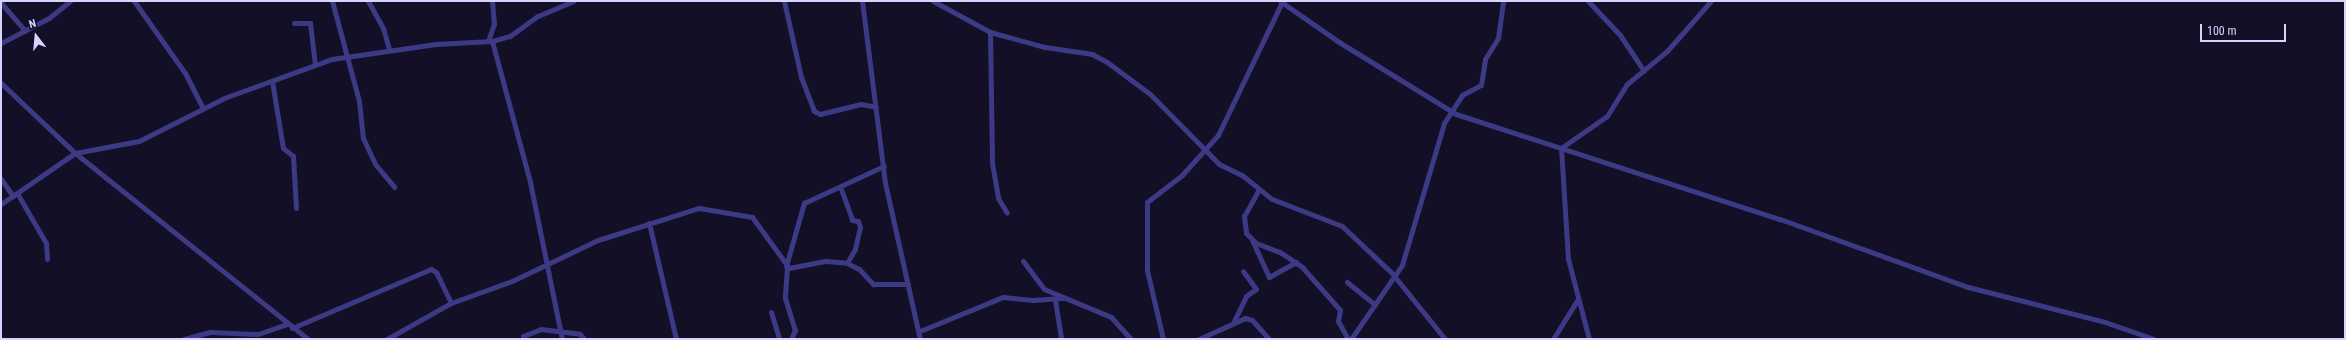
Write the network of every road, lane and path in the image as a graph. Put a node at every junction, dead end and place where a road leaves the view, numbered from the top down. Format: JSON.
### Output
{"nodes":[{"id":1,"x":70,"y":1,"type":"edge"},
{"id":2,"x":134,"y":1,"type":"edge"},
{"id":3,"x":332,"y":1,"type":"edge"},
{"id":4,"x":368,"y":1,"type":"edge"},
{"id":5,"x":492,"y":1,"type":"edge"},
{"id":6,"x":572,"y":1,"type":"edge"},
{"id":7,"x":784,"y":1,"type":"edge"},
{"id":8,"x":862,"y":1,"type":"edge"},
{"id":9,"x":933,"y":1,"type":"edge"},
{"id":10,"x":1503,"y":1,"type":"edge"},
{"id":11,"x":1588,"y":1,"type":"edge"},
{"id":12,"x":1711,"y":1,"type":"edge"},
{"id":13,"x":1281,"y":2,"type":"edge"},
{"id":14,"x":1,"y":3,"type":"edge"},
{"id":15,"x":294,"y":23,"type":"dead end"},
{"id":16,"x":25,"y":31,"type":"junction"},
{"id":17,"x":990,"y":32,"type":"junction"},
{"id":18,"x":490,"y":41,"type":"junction"},
{"id":19,"x":1,"y":43,"type":"edge"},
{"id":20,"x":389,"y":49,"type":"junction"},
{"id":21,"x":344,"y":56,"type":"junction"},
{"id":22,"x":315,"y":65,"type":"junction"},
{"id":23,"x":1644,"y":71,"type":"junction"},
{"id":24,"x":272,"y":81,"type":"junction"},
{"id":25,"x":1,"y":83,"type":"edge"},
{"id":26,"x":876,"y":107,"type":"junction"},
{"id":27,"x":203,"y":108,"type":"junction"},
{"id":28,"x":1448,"y":111,"type":"junction"},
{"id":29,"x":1561,"y":148,"type":"junction"},
{"id":30,"x":75,"y":152,"type":"junction"},
{"id":31,"x":1206,"y":152,"type":"junction"},
{"id":32,"x":884,"y":166,"type":"junction"},
{"id":33,"x":1,"y":179,"type":"edge"},
{"id":34,"x":394,"y":187,"type":"dead end"},
{"id":35,"x":841,"y":189,"type":"junction"},
{"id":36,"x":1258,"y":190,"type":"junction"},
{"id":37,"x":15,"y":195,"type":"junction"},
{"id":38,"x":1,"y":204,"type":"edge"},
{"id":39,"x":296,"y":208,"type":"dead end"},
{"id":40,"x":1007,"y":213,"type":"dead end"},
{"id":41,"x":649,"y":223,"type":"junction"},
{"id":42,"x":1252,"y":239,"type":"junction"},
{"id":43,"x":47,"y":259,"type":"dead end"},
{"id":44,"x":1023,"y":261,"type":"dead end"},
{"id":45,"x":1296,"y":262,"type":"junction"},
{"id":46,"x":847,"y":263,"type":"junction"},
{"id":47,"x":550,"y":265,"type":"junction"},
{"id":48,"x":787,"y":267,"type":"junction"},
{"id":49,"x":1243,"y":271,"type":"dead end"},
{"id":50,"x":1395,"y":276,"type":"junction"},
{"id":51,"x":1346,"y":282,"type":"dead end"},
{"id":52,"x":908,"y":284,"type":"junction"},
{"id":53,"x":1065,"y":298,"type":"junction"},
{"id":54,"x":1578,"y":299,"type":"junction"},
{"id":55,"x":1055,"y":300,"type":"junction"},
{"id":56,"x":451,"y":304,"type":"junction"},
{"id":57,"x":1375,"y":305,"type":"junction"},
{"id":58,"x":771,"y":312,"type":"dead end"},
{"id":59,"x":1234,"y":321,"type":"junction"},
{"id":60,"x":287,"y":324,"type":"junction"},
{"id":61,"x":292,"y":328,"type":"junction"},
{"id":62,"x":920,"y":331,"type":"junction"},
{"id":63,"x":560,"y":332,"type":"junction"},
{"id":64,"x":1213,"y":332,"type":"junction"},
{"id":65,"x":523,"y":336,"type":"dead end"},
{"id":66,"x":184,"y":339,"type":"edge"},
{"id":67,"x":308,"y":339,"type":"edge"},
{"id":68,"x":387,"y":339,"type":"edge"},
{"id":69,"x":562,"y":339,"type":"edge"},
{"id":70,"x":584,"y":339,"type":"edge"},
{"id":71,"x":676,"y":339,"type":"edge"},
{"id":72,"x":779,"y":339,"type":"edge"},
{"id":73,"x":791,"y":339,"type":"edge"},
{"id":74,"x":920,"y":339,"type":"edge"},
{"id":75,"x":1061,"y":339,"type":"edge"},
{"id":76,"x":1131,"y":339,"type":"edge"},
{"id":77,"x":1163,"y":339,"type":"edge"},
{"id":78,"x":1199,"y":339,"type":"edge"},
{"id":79,"x":1216,"y":339,"type":"edge"},
{"id":80,"x":1269,"y":339,"type":"edge"},
{"id":81,"x":1348,"y":339,"type":"edge"},
{"id":82,"x":1352,"y":339,"type":"edge"},
{"id":83,"x":1445,"y":339,"type":"edge"},
{"id":84,"x":1553,"y":339,"type":"edge"},
{"id":85,"x":1589,"y":339,"type":"edge"},
{"id":86,"x":2154,"y":339,"type":"edge"}],
"edges":[{"from":1,"to":16,"type":"street"},
{"from":2,"to":27,"type":"street"},
{"from":3,"to":21,"type":"street"},
{"from":4,"to":20,"type":"street"},
{"from":5,"to":18,"type":"street"},
{"from":6,"to":18,"type":"street"},
{"from":7,"to":26,"type":"street"},
{"from":8,"to":26,"type":"street"},
{"from":9,"to":17,"type":"street"},
{"from":10,"to":28,"type":"street"},
{"from":11,"to":23,"type":"street"},
{"from":12,"to":23,"type":"street"},
{"from":13,"to":28,"type":"street"},
{"from":13,"to":31,"type":"street"},
{"from":14,"to":16,"type":"street"},
{"from":15,"to":22,"type":"street"},
{"from":16,"to":19,"type":"street"},
{"from":17,"to":31,"type":"street"},
{"from":17,"to":40,"type":"street"},
{"from":18,"to":20,"type":"street"},
{"from":18,"to":47,"type":"street"},
{"from":20,"to":21,"type":"street"},
{"from":21,"to":22,"type":"street"},
{"from":21,"to":34,"type":"street"},
{"from":22,"to":24,"type":"street"},
{"from":23,"to":29,"type":"street"},
{"from":24,"to":27,"type":"street"},
{"from":24,"to":39,"type":"street"},
{"from":25,"to":30,"type":"street"},
{"from":26,"to":32,"type":"street"},
{"from":27,"to":30,"type":"street"},
{"from":28,"to":29,"type":"street"},
{"from":28,"to":50,"type":"street"},
{"from":29,"to":54,"type":"street"},
{"from":29,"to":86,"type":"street"},
{"from":30,"to":37,"type":"street"},
{"from":30,"to":60,"type":"street"},
{"from":31,"to":36,"type":"street"},
{"from":31,"to":77,"type":"street"},
{"from":32,"to":35,"type":"street"},
{"from":32,"to":52,"type":"street"},
{"from":33,"to":37,"type":"street"},
{"from":35,"to":46,"type":"street"},
{"from":35,"to":48,"type":"street"},
{"from":36,"to":42,"type":"street"},
{"from":36,"to":50,"type":"street"},
{"from":37,"to":38,"type":"street"},
{"from":37,"to":43,"type":"street"},
{"from":41,"to":47,"type":"street"},
{"from":41,"to":48,"type":"street"},
{"from":41,"to":71,"type":"street"},
{"from":42,"to":45,"type":"street"},
{"from":42,"to":45,"type":"street"},
{"from":44,"to":53,"type":"street"},
{"from":45,"to":81,"type":"street"},
{"from":46,"to":48,"type":"street"},
{"from":46,"to":52,"type":"street"},
{"from":47,"to":56,"type":"street"},
{"from":47,"to":63,"type":"street"},
{"from":48,"to":73,"type":"street"},
{"from":49,"to":59,"type":"street"},
{"from":50,"to":57,"type":"street"},
{"from":50,"to":83,"type":"street"},
{"from":51,"to":57,"type":"street"},
{"from":52,"to":62,"type":"street"},
{"from":53,"to":55,"type":"street"},
{"from":53,"to":76,"type":"street"},
{"from":54,"to":84,"type":"street"},
{"from":54,"to":85,"type":"street"},
{"from":55,"to":62,"type":"street"},
{"from":55,"to":75,"type":"street"},
{"from":56,"to":61,"type":"street"},
{"from":56,"to":68,"type":"street"},
{"from":57,"to":82,"type":"street"},
{"from":58,"to":72,"type":"street"},
{"from":59,"to":64,"type":"street"},
{"from":59,"to":80,"type":"street"},
{"from":60,"to":61,"type":"street"},
{"from":60,"to":66,"type":"street"},
{"from":61,"to":67,"type":"street"},
{"from":62,"to":74,"type":"street"},
{"from":63,"to":65,"type":"street"},
{"from":63,"to":69,"type":"street"},
{"from":63,"to":70,"type":"street"},
{"from":64,"to":78,"type":"street"},
{"from":64,"to":79,"type":"street"}]}
